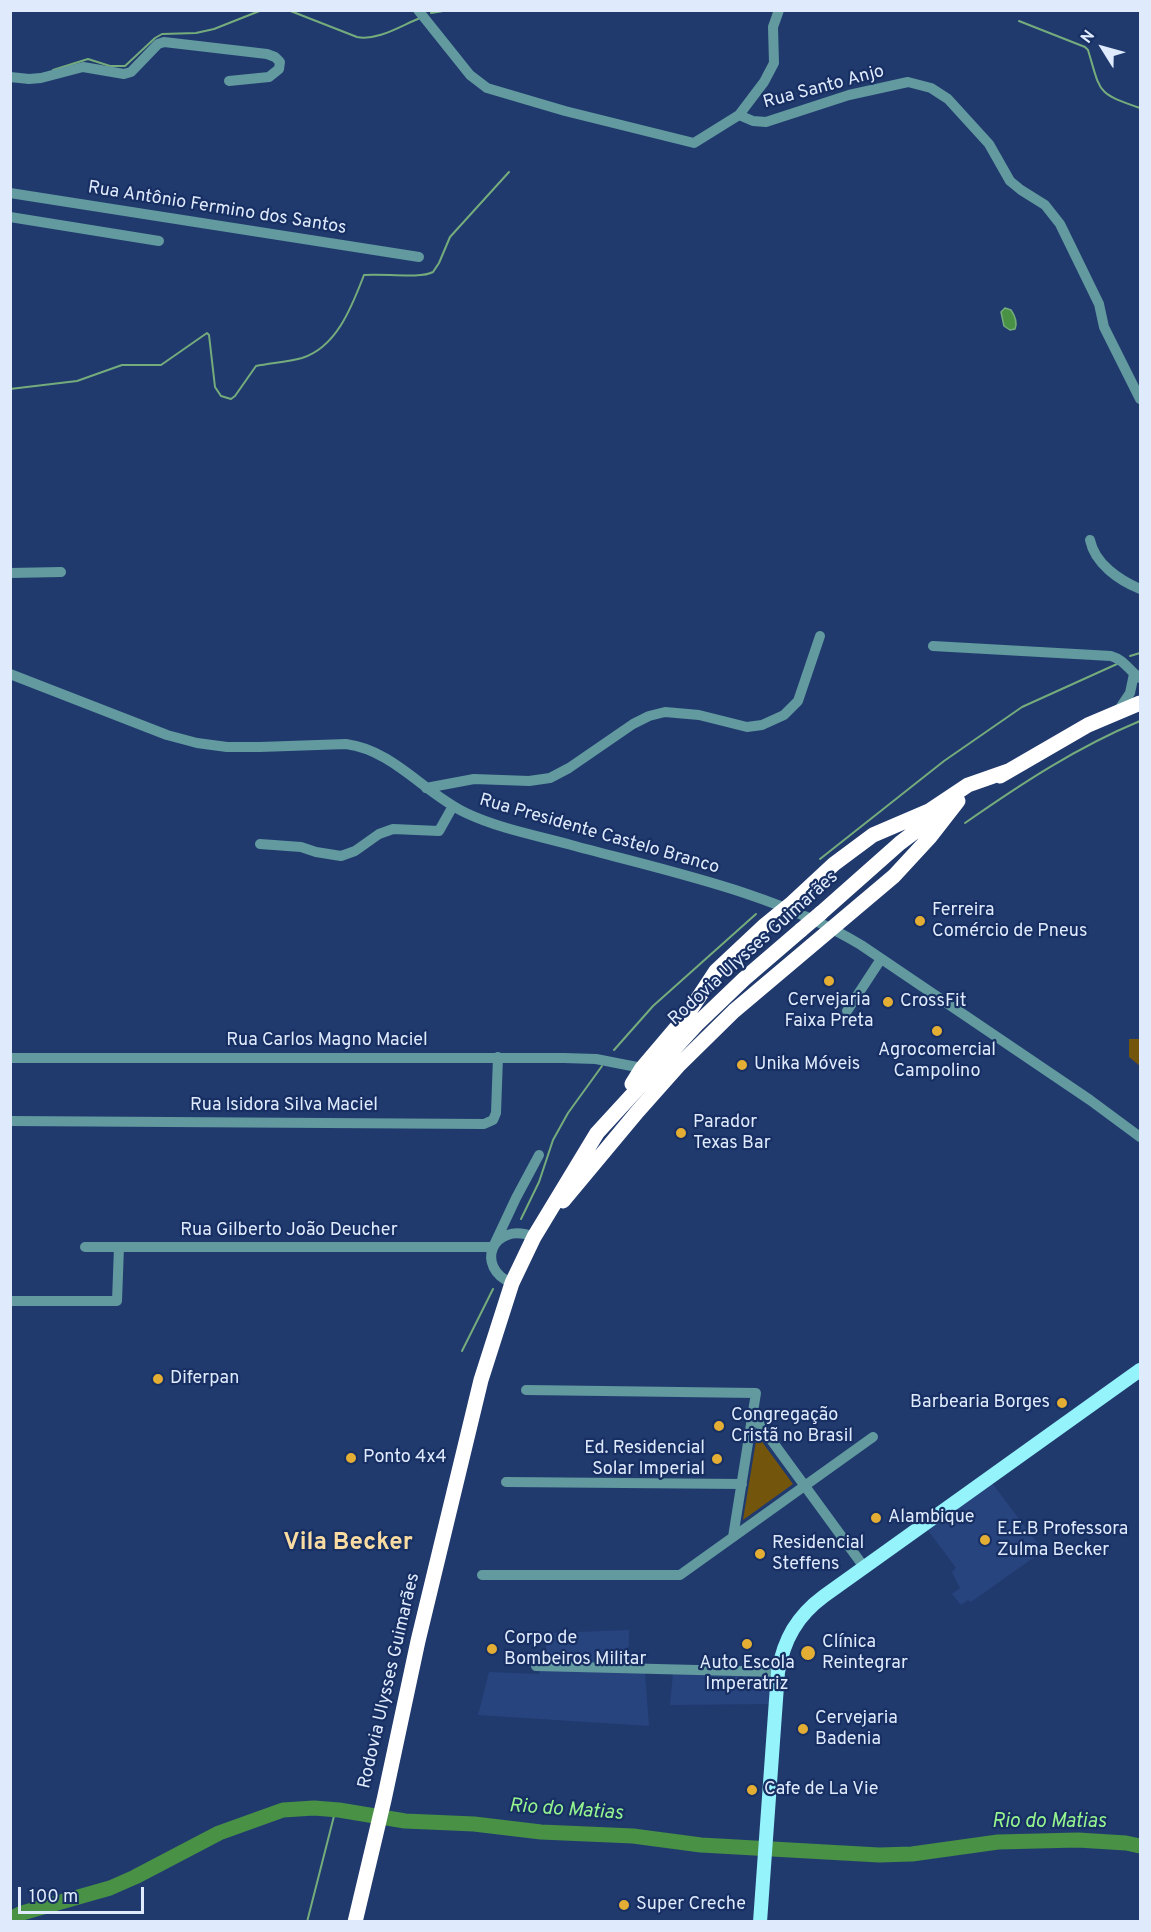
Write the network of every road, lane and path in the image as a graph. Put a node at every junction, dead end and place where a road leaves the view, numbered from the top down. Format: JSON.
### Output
{"nodes":[{"id":1,"x":418,"y":10,"type":"edge"},
{"id":2,"x":779,"y":10,"type":"edge"},
{"id":3,"x":10,"y":77,"type":"edge"},
{"id":4,"x":229,"y":81,"type":"dead end"},
{"id":5,"x":739,"y":115,"type":"junction"},
{"id":6,"x":10,"y":193,"type":"edge"},
{"id":7,"x":10,"y":217,"type":"edge"},
{"id":8,"x":159,"y":241,"type":"dead end"},
{"id":9,"x":419,"y":257,"type":"dead end"},
{"id":10,"x":1140,"y":399,"type":"edge"},
{"id":11,"x":1090,"y":540,"type":"dead end"},
{"id":12,"x":61,"y":572,"type":"dead end"},
{"id":13,"x":10,"y":573,"type":"edge"},
{"id":14,"x":1140,"y":589,"type":"edge"},
{"id":15,"x":819,"y":636,"type":"dead end"},
{"id":16,"x":933,"y":646,"type":"dead end"},
{"id":17,"x":10,"y":674,"type":"edge"},
{"id":18,"x":1137,"y":676,"type":"edge"},
{"id":19,"x":1140,"y":703,"type":"edge"},
{"id":20,"x":1118,"y":711,"type":"junction"},
{"id":21,"x":1008,"y":771,"type":"junction"},
{"id":22,"x":426,"y":788,"type":"junction"},
{"id":23,"x":958,"y":801,"type":"junction"},
{"id":24,"x":453,"y":806,"type":"junction"},
{"id":25,"x":260,"y":844,"type":"dead end"},
{"id":26,"x":785,"y":909,"type":"junction"},
{"id":27,"x":832,"y":929,"type":"junction"},
{"id":28,"x":881,"y":959,"type":"junction"},
{"id":29,"x":847,"y":1011,"type":"dead end"},
{"id":30,"x":10,"y":1058,"type":"edge"},
{"id":31,"x":498,"y":1058,"type":"junction"},
{"id":32,"x":642,"y":1068,"type":"junction"},
{"id":33,"x":10,"y":1121,"type":"edge"},
{"id":34,"x":597,"y":1133,"type":"junction"},
{"id":35,"x":1140,"y":1137,"type":"edge"},
{"id":36,"x":539,"y":1155,"type":"dead end"},
{"id":37,"x":537,"y":1232,"type":"junction"},
{"id":38,"x":86,"y":1247,"type":"dead end"},
{"id":39,"x":119,"y":1247,"type":"junction"},
{"id":40,"x":493,"y":1247,"type":"junction"},
{"id":41,"x":512,"y":1283,"type":"junction"},
{"id":42,"x":10,"y":1301,"type":"edge"},
{"id":43,"x":1140,"y":1370,"type":"edge"},
{"id":44,"x":526,"y":1390,"type":"dead end"},
{"id":45,"x":753,"y":1415,"type":"junction"},
{"id":46,"x":873,"y":1437,"type":"dead end"},
{"id":47,"x":506,"y":1482,"type":"dead end"},
{"id":48,"x":742,"y":1484,"type":"junction"},
{"id":49,"x":804,"y":1486,"type":"junction"},
{"id":50,"x":733,"y":1538,"type":"junction"},
{"id":51,"x":864,"y":1567,"type":"junction"},
{"id":52,"x":482,"y":1575,"type":"dead end"},
{"id":53,"x":536,"y":1666,"type":"dead end"},
{"id":54,"x":778,"y":1672,"type":"junction"},
{"id":55,"x":355,"y":1922,"type":"edge"},
{"id":56,"x":760,"y":1922,"type":"edge"}],
"edges":[{"from":1,"to":5,"type":"street"},
{"from":2,"to":5,"type":"street"},
{"from":3,"to":4,"type":"street"},
{"from":5,"to":10,"type":"street","name":"Rua Santo Anjo"},
{"from":6,"to":9,"type":"street","name":"Rua Antônio Fermino dos Santos"},
{"from":7,"to":8,"type":"street"},
{"from":11,"to":14,"type":"street"},
{"from":12,"to":13,"type":"street"},
{"from":15,"to":22,"type":"street"},
{"from":16,"to":18,"type":"street"},
{"from":17,"to":22,"type":"street","name":"Rua Presidente Castelo Branco"},
{"from":18,"to":20,"type":"street"},
{"from":19,"to":20,"type":"highway","name":"Rodovia Ulysses Guimarães"},
{"from":20,"to":21,"type":"highway","name":"Rodovia Ulysses Guimarães"},
{"from":21,"to":23,"type":"highway","name":"Rodovia Ulysses Guimarães"},
{"from":21,"to":26,"type":"highway"},
{"from":22,"to":24,"type":"street","name":"Rua Presidente Castelo Branco"},
{"from":23,"to":27,"type":"highway"},
{"from":23,"to":34,"type":"highway","name":"Rodovia Ulysses Guimarães","bridge":true},
{"from":24,"to":25,"type":"street"},
{"from":24,"to":26,"type":"street","name":"Rua Presidente Castelo Branco"},
{"from":26,"to":27,"type":"street","name":"Rua Presidente Castelo Branco"},
{"from":26,"to":32,"type":"highway"},
{"from":27,"to":28,"type":"street","name":"Rua Presidente Castelo Branco"},
{"from":27,"to":37,"type":"highway"},
{"from":28,"to":29,"type":"street"},
{"from":28,"to":35,"type":"street","name":"Rua Presidente Castelo Branco"},
{"from":30,"to":31,"type":"street","name":"Rua Carlos Magno Maciel"},
{"from":31,"to":32,"type":"street","name":"Rua Carlos Magno Maciel"},
{"from":31,"to":33,"type":"street","name":"Rua Isidora Silva Maciel"},
{"from":32,"to":34,"type":"highway"},
{"from":34,"to":37,"type":"highway","name":"Rodovia Ulysses Guimarães"},
{"from":36,"to":40,"type":"street"},
{"from":37,"to":40,"type":"street"},
{"from":37,"to":41,"type":"highway","name":"Rodovia Ulysses Guimarães"},
{"from":38,"to":39,"type":"street","name":"Rua Gilberto João Deucher"},
{"from":39,"to":40,"type":"street","name":"Rua Gilberto João Deucher"},
{"from":39,"to":42,"type":"street"},
{"from":40,"to":41,"type":"street"},
{"from":41,"to":55,"type":"highway","name":"Rodovia Ulysses Guimarães"},
{"from":43,"to":51,"type":"main road"},
{"from":44,"to":45,"type":"street"},
{"from":45,"to":48,"type":"street"},
{"from":45,"to":49,"type":"street"},
{"from":46,"to":49,"type":"street"},
{"from":47,"to":48,"type":"street"},
{"from":48,"to":50,"type":"street"},
{"from":49,"to":50,"type":"street"},
{"from":49,"to":51,"type":"street"},
{"from":50,"to":52,"type":"street"},
{"from":51,"to":54,"type":"main road"},
{"from":53,"to":54,"type":"street"},
{"from":54,"to":56,"type":"main road"}]}
